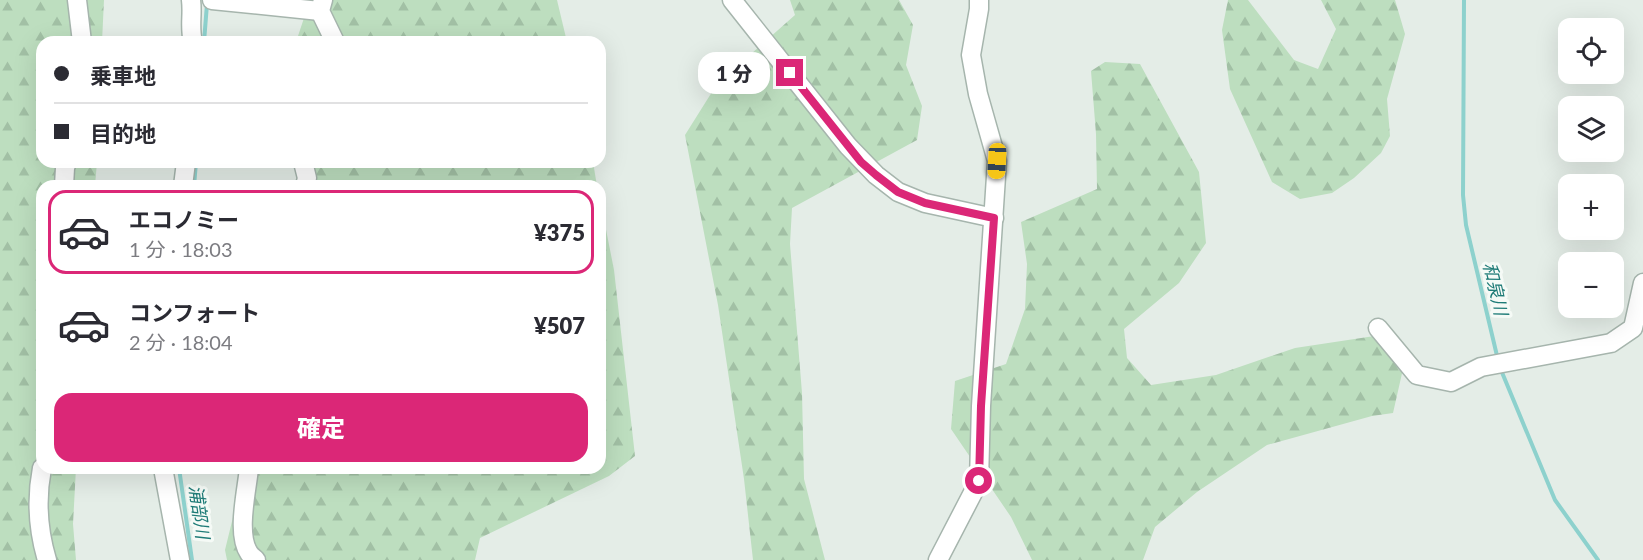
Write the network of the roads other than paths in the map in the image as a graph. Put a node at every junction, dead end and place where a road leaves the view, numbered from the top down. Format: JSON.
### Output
{"nodes":[{"id":1,"x":77,"y":0,"type":"edge"},
{"id":2,"x":191,"y":0,"type":"edge"},
{"id":3,"x":212,"y":0,"type":"edge"},
{"id":4,"x":732,"y":0,"type":"edge"},
{"id":5,"x":979,"y":0,"type":"edge"},
{"id":6,"x":322,"y":5,"type":"edge"},
{"id":7,"x":81,"y":36,"type":"edge"},
{"id":8,"x":191,"y":36,"type":"edge"},
{"id":9,"x":333,"y":36,"type":"edge"},
{"id":10,"x":994,"y":218,"type":"junction"},
{"id":11,"x":1643,"y":283,"type":"edge"},
{"id":12,"x":1378,"y":328,"type":"dead end"},
{"id":13,"x":41,"y":474,"type":"edge"},
{"id":14,"x":165,"y":474,"type":"edge"},
{"id":15,"x":248,"y":474,"type":"edge"},
{"id":16,"x":47,"y":560,"type":"edge"},
{"id":17,"x":180,"y":560,"type":"edge"},
{"id":18,"x":256,"y":560,"type":"edge"},
{"id":19,"x":938,"y":560,"type":"edge"}],
"edges":[{"from":1,"to":7,"type":"street"},
{"from":2,"to":8,"type":"street"},
{"from":3,"to":6,"type":"street"},
{"from":4,"to":10,"type":"street"},
{"from":5,"to":10,"type":"street"},
{"from":6,"to":9,"type":"street"},
{"from":10,"to":19,"type":"street"},
{"from":11,"to":12,"type":"street"},
{"from":13,"to":16,"type":"street"},
{"from":14,"to":17,"type":"street"},
{"from":15,"to":18,"type":"street"}]}
